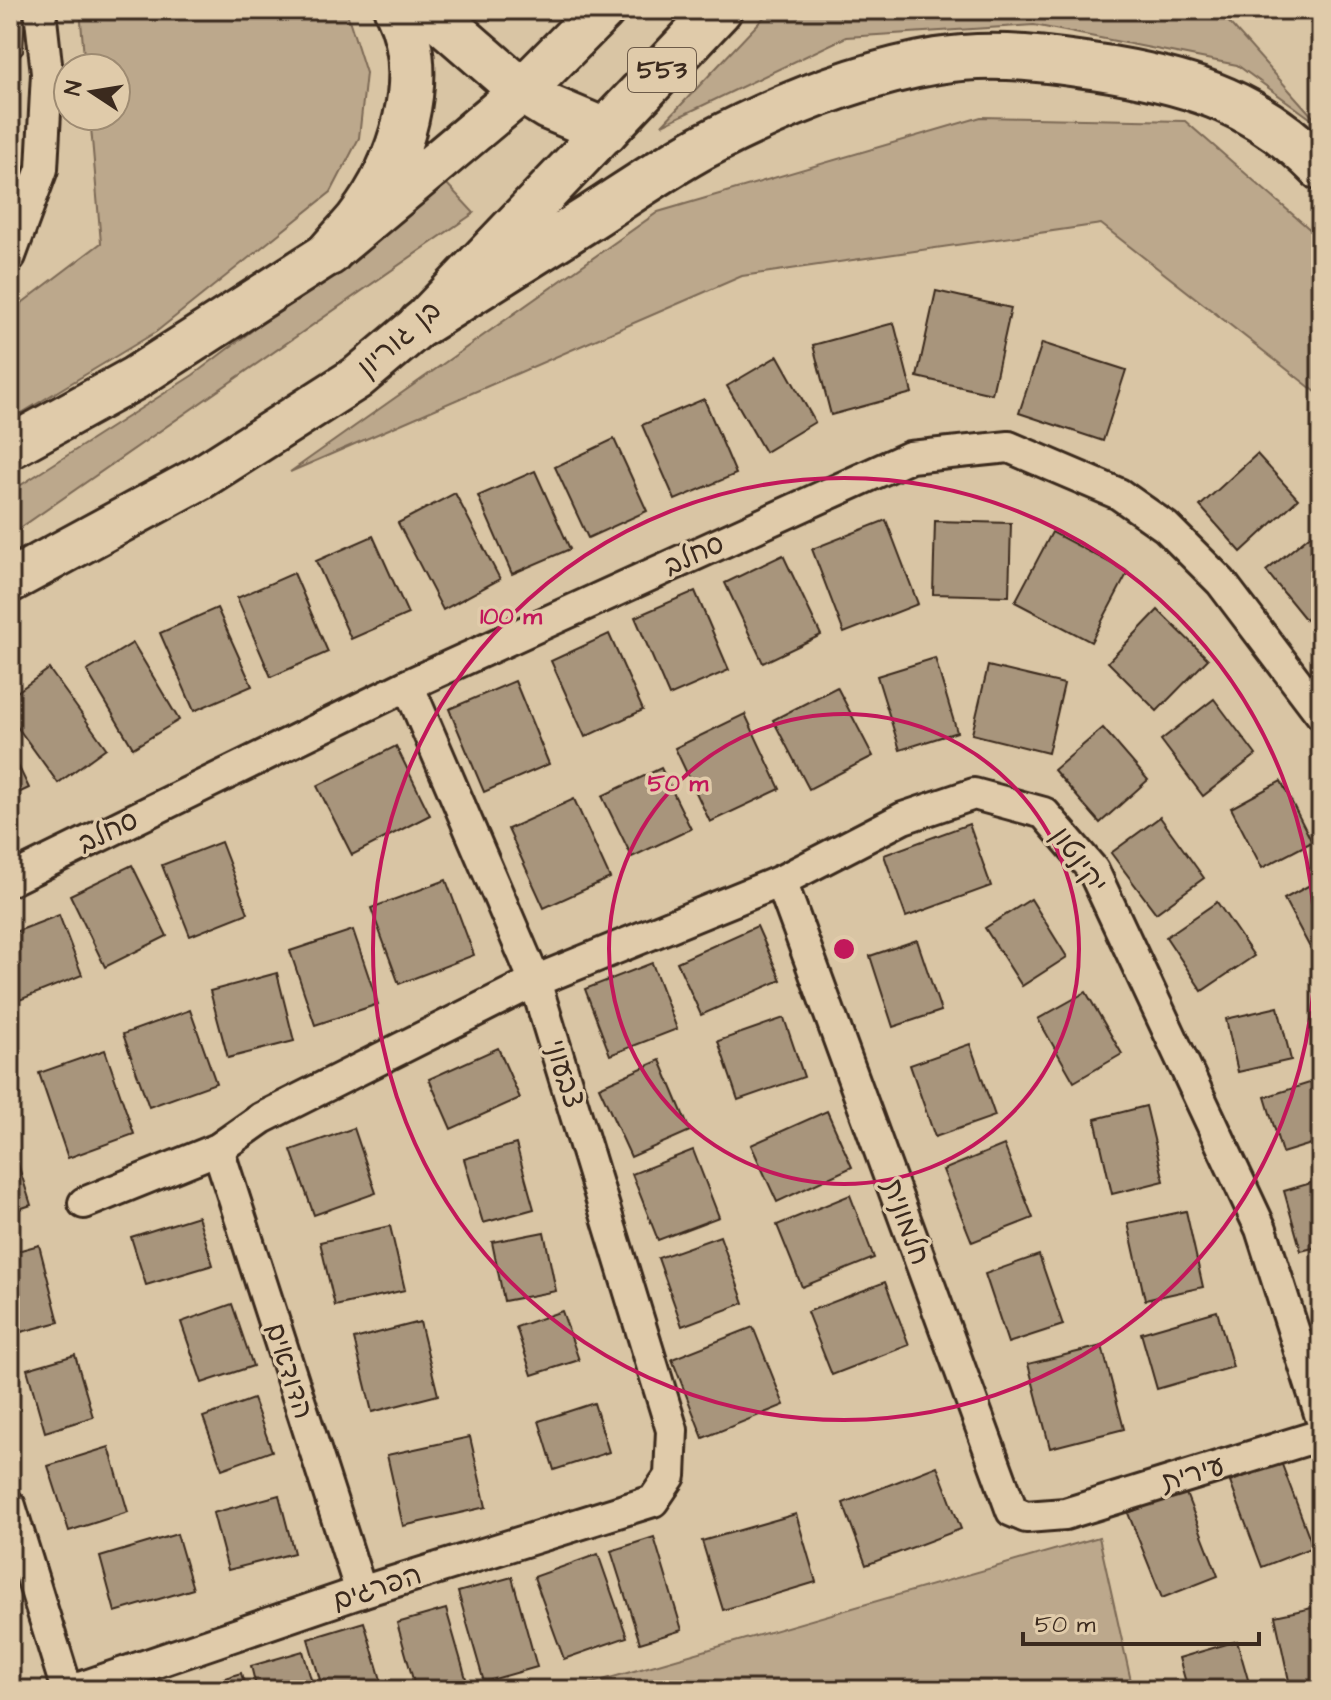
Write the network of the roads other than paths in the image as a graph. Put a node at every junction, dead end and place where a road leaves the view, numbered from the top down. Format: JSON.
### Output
{"nodes":[{"id":1,"x":40,"y":10,"type":"edge"},
{"id":2,"x":397,"y":10,"type":"edge"},
{"id":3,"x":429,"y":10,"type":"edge"},
{"id":4,"x":602,"y":10,"type":"edge"},
{"id":5,"x":719,"y":10,"type":"edge"},
{"id":6,"x":522,"y":91,"type":"junction"},
{"id":7,"x":605,"y":131,"type":"junction"},
{"id":8,"x":1321,"y":168,"type":"edge"},
{"id":9,"x":329,"y":253,"type":"junction"},
{"id":10,"x":10,"y":256,"type":"edge"},
{"id":11,"x":421,"y":324,"type":"junction"},
{"id":12,"x":10,"y":447,"type":"edge"},
{"id":13,"x":10,"y":581,"type":"edge"},
{"id":14,"x":408,"y":685,"type":"junction"},
{"id":15,"x":1321,"y":714,"type":"edge"},
{"id":16,"x":10,"y":880,"type":"edge"},
{"id":17,"x":781,"y":881,"type":"junction"},
{"id":18,"x":535,"y":981,"type":"junction"},
{"id":19,"x":218,"y":1149,"type":"junction"},
{"id":20,"x":84,"y":1203,"type":"dead end"},
{"id":21,"x":1321,"y":1417,"type":"edge"},
{"id":22,"x":1321,"y":1435,"type":"edge"},
{"id":23,"x":670,"y":1476,"type":"joint"},
{"id":24,"x":10,"y":1506,"type":"edge"},
{"id":25,"x":1065,"y":1514,"type":"joint"},
{"id":26,"x":361,"y":1592,"type":"junction"},
{"id":27,"x":67,"y":1690,"type":"edge"},
{"id":28,"x":74,"y":1690,"type":"edge"}],
"edges":[{"from":1,"to":10,"type":"street"},
{"from":2,"to":9,"type":"main road"},
{"from":3,"to":6,"type":"main road"},
{"from":4,"to":6,"type":"main road"},
{"from":5,"to":7,"type":"main road","name":"בן גוריון","number":"553"},
{"from":6,"to":7,"type":"main road"},
{"from":6,"to":9,"type":"main road"},
{"from":7,"to":11,"type":"main road","name":"בן גוריון"},
{"from":8,"to":11,"type":"main road"},
{"from":9,"to":12,"type":"main road"},
{"from":11,"to":13,"type":"main road","name":"בן גוריון"},
{"from":14,"to":15,"type":"street","name":"סחלב"},
{"from":14,"to":16,"type":"street","name":"סחלב"},
{"from":14,"to":18,"type":"street","name":"צבעוני"},
{"from":17,"to":18,"type":"street","name":"יקינטון"},
{"from":17,"to":21,"type":"street","name":"יקינטון"},
{"from":17,"to":25,"type":"street","name":"חלמונית"},
{"from":18,"to":19,"type":"street"},
{"from":18,"to":23,"type":"street","name":"צבעוני"},
{"from":19,"to":20,"type":"street"},
{"from":19,"to":26,"type":"street","name":"הדודאים"},
{"from":22,"to":25,"type":"street","name":"עירית"},
{"from":23,"to":26,"type":"street","name":"הפרגים"},
{"from":24,"to":27,"type":"street"},
{"from":26,"to":28,"type":"street","name":"הפרגים"}]}
